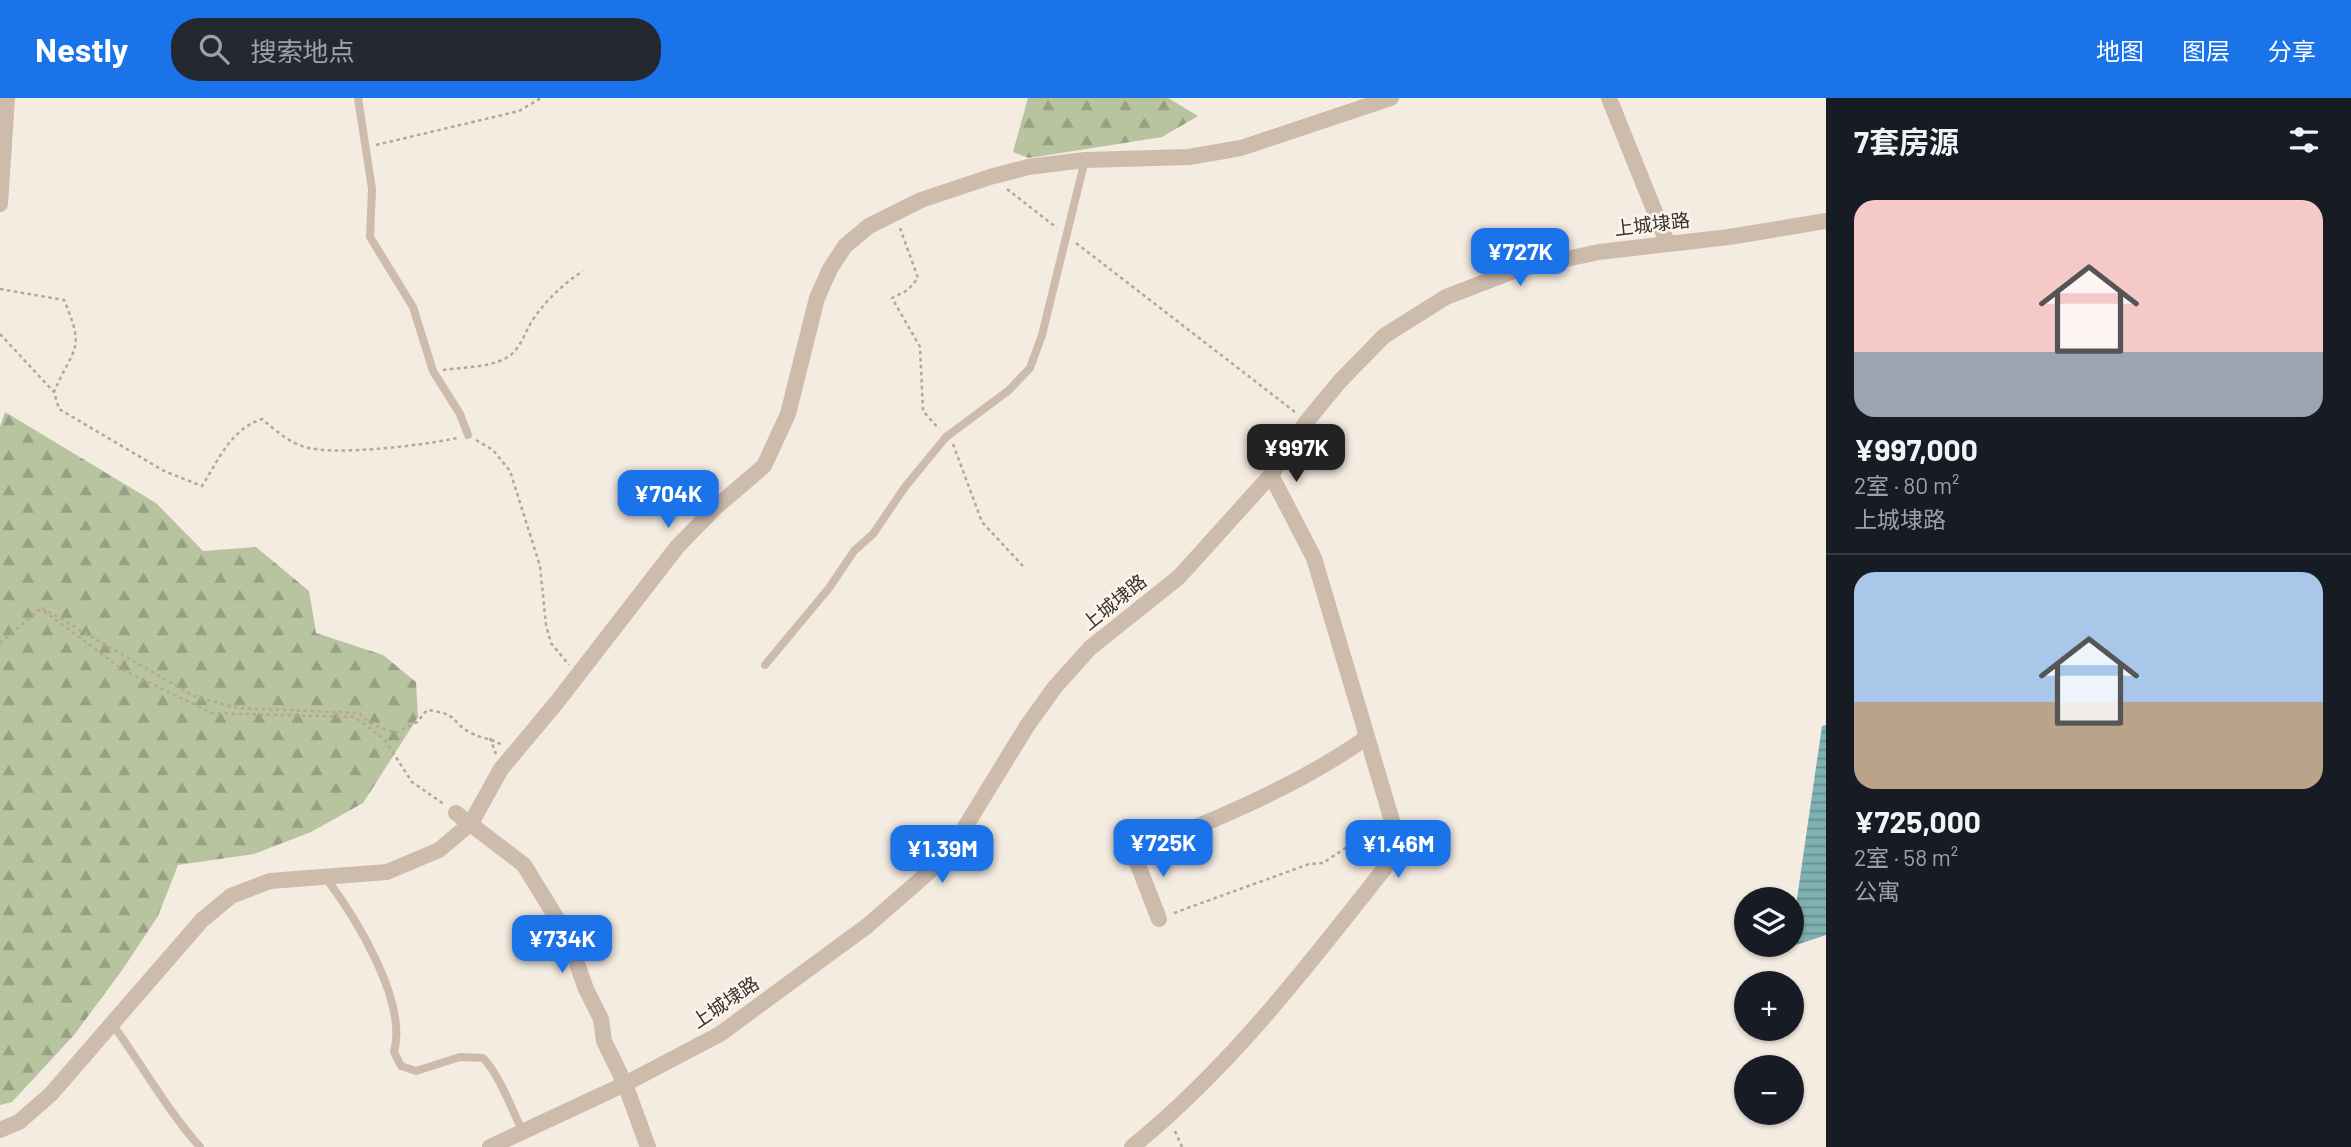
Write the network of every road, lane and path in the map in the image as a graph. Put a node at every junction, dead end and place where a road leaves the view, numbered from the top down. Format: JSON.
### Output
{"nodes":[{"id":1,"x":7,"y":98,"type":"edge"},
{"id":2,"x":358,"y":98,"type":"edge"},
{"id":3,"x":541,"y":98,"type":"edge"},
{"id":4,"x":1391,"y":98,"type":"edge"},
{"id":5,"x":1609,"y":98,"type":"edge"},
{"id":6,"x":366,"y":147,"type":"junction"},
{"id":7,"x":1085,"y":160,"type":"junction"},
{"id":8,"x":990,"y":177,"type":"junction"},
{"id":9,"x":0,"y":204,"type":"edge"},
{"id":10,"x":894,"y":212,"type":"junction"},
{"id":11,"x":1826,"y":221,"type":"edge"},
{"id":12,"x":1067,"y":236,"type":"junction"},
{"id":13,"x":1667,"y":242,"type":"junction"},
{"id":14,"x":583,"y":271,"type":"dead end"},
{"id":15,"x":0,"y":289,"type":"edge"},
{"id":16,"x":0,"y":334,"type":"edge"},
{"id":17,"x":433,"y":371,"type":"junction"},
{"id":18,"x":54,"y":392,"type":"junction"},
{"id":19,"x":1307,"y":421,"type":"junction"},
{"id":20,"x":468,"y":435,"type":"junction"},
{"id":21,"x":946,"y":437,"type":"junction"},
{"id":22,"x":1271,"y":475,"type":"junction"},
{"id":23,"x":1023,"y":566,"type":"dead end"},
{"id":24,"x":42,"y":608,"type":"junction"},
{"id":25,"x":0,"y":643,"type":"edge"},
{"id":26,"x":765,"y":665,"type":"dead end"},
{"id":27,"x":577,"y":675,"type":"junction"},
{"id":28,"x":1366,"y":738,"type":"junction"},
{"id":29,"x":513,"y":754,"type":"junction"},
{"id":30,"x":456,"y":813,"type":"joint"},
{"id":31,"x":471,"y":823,"type":"junction"},
{"id":32,"x":1398,"y":841,"type":"junction"},
{"id":33,"x":326,"y":878,"type":"junction"},
{"id":34,"x":1159,"y":919,"type":"joint"},
{"id":35,"x":113,"y":1025,"type":"junction"},
{"id":36,"x":625,"y":1084,"type":"junction"},
{"id":37,"x":1168,"y":1117,"type":"junction"},
{"id":38,"x":0,"y":1130,"type":"edge"},
{"id":39,"x":523,"y":1132,"type":"junction"},
{"id":40,"x":200,"y":1147,"type":"edge"},
{"id":41,"x":490,"y":1147,"type":"edge"},
{"id":42,"x":648,"y":1147,"type":"edge"},
{"id":43,"x":1132,"y":1147,"type":"edge"},
{"id":44,"x":1182,"y":1147,"type":"edge"}],
"edges":[{"from":1,"to":9,"type":"street"},
{"from":2,"to":6,"type":"lane"},
{"from":3,"to":6,"type":"path"},
{"from":4,"to":7,"type":"street"},
{"from":5,"to":13,"type":"street"},
{"from":6,"to":17,"type":"lane"},
{"from":7,"to":8,"type":"street"},
{"from":7,"to":12,"type":"lane"},
{"from":8,"to":10,"type":"street"},
{"from":8,"to":12,"type":"path"},
{"from":10,"to":21,"type":"path"},
{"from":10,"to":27,"type":"street"},
{"from":11,"to":13,"type":"street","name":"上城埭路"},
{"from":12,"to":19,"type":"path"},
{"from":12,"to":21,"type":"lane"},
{"from":13,"to":19,"type":"street","name":"上城埭路"},
{"from":14,"to":17,"type":"path"},
{"from":15,"to":18,"type":"path"},
{"from":16,"to":18,"type":"path"},
{"from":17,"to":20,"type":"lane"},
{"from":18,"to":20,"type":"path"},
{"from":19,"to":22,"type":"street","name":"上城埭路"},
{"from":20,"to":27,"type":"path"},
{"from":21,"to":23,"type":"path"},
{"from":21,"to":26,"type":"lane"},
{"from":22,"to":28,"type":"street"},
{"from":22,"to":36,"type":"street","name":"上城埭路"},
{"from":24,"to":25,"type":"path"},
{"from":24,"to":29,"type":"path"},
{"from":24,"to":30,"type":"path"},
{"from":27,"to":29,"type":"street"},
{"from":28,"to":32,"type":"street"},
{"from":28,"to":34,"type":"street"},
{"from":29,"to":31,"type":"street"},
{"from":30,"to":31,"type":"street"},
{"from":31,"to":33,"type":"street"},
{"from":31,"to":36,"type":"street"},
{"from":32,"to":34,"type":"path"},
{"from":32,"to":37,"type":"street"},
{"from":33,"to":35,"type":"street"},
{"from":33,"to":39,"type":"lane"},
{"from":35,"to":38,"type":"street"},
{"from":35,"to":40,"type":"lane"},
{"from":36,"to":39,"type":"street","name":"上城埭路"},
{"from":36,"to":42,"type":"street"},
{"from":37,"to":43,"type":"street"},
{"from":37,"to":44,"type":"path"},
{"from":39,"to":41,"type":"street","name":"上城埭路"}]}
